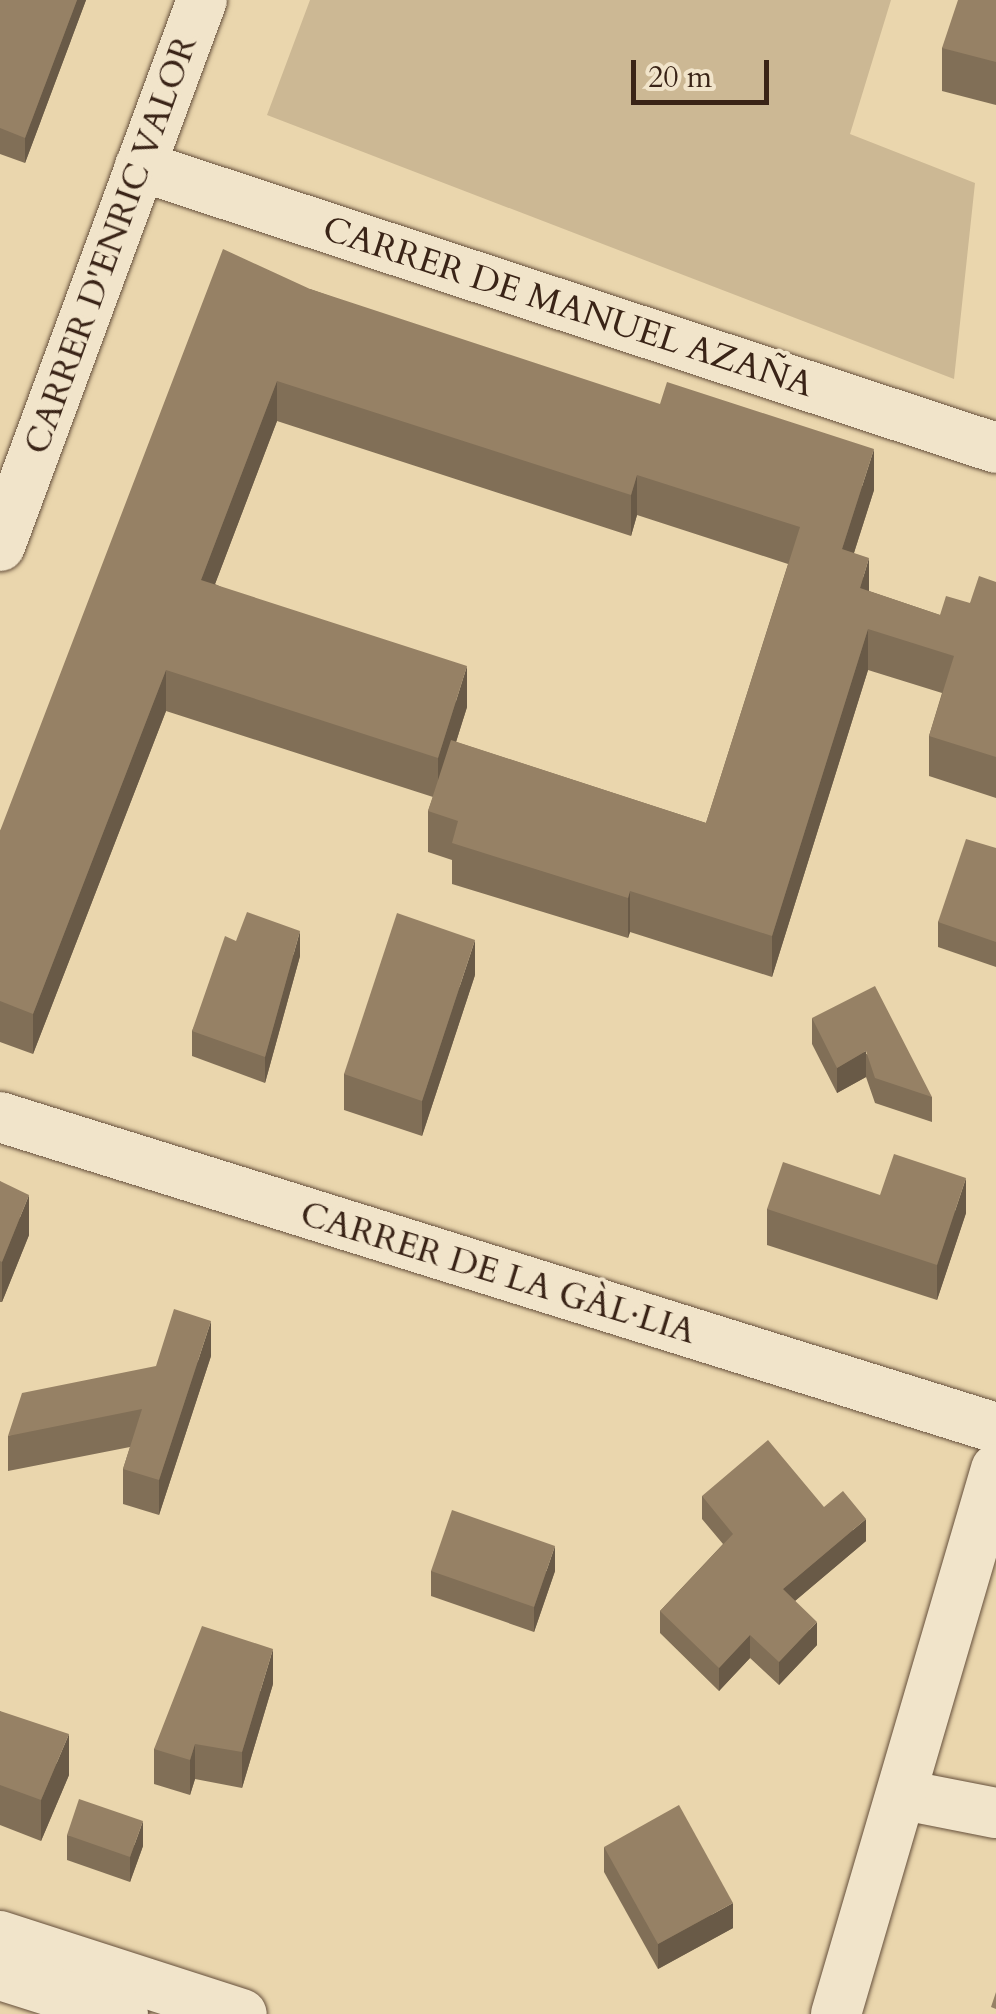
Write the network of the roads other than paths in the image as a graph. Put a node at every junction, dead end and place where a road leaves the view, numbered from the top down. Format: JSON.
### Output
{"nodes":[{"id":1,"x":202,"y":0,"type":"edge"},
{"id":2,"x":140,"y":166,"type":"junction"},
{"id":3,"x":996,"y":448,"type":"edge"},
{"id":4,"x":0,"y":546,"type":"edge"},
{"id":5,"x":0,"y":1117,"type":"edge"},
{"id":6,"x":996,"y":1428,"type":"edge"},
{"id":7,"x":996,"y":1468,"type":"edge"},
{"id":8,"x":904,"y":1795,"type":"junction"},
{"id":9,"x":996,"y":1813,"type":"edge"},
{"id":10,"x":0,"y":1936,"type":"edge"},
{"id":11,"x":0,"y":1975,"type":"edge"},
{"id":12,"x":123,"y":2014,"type":"edge"},
{"id":13,"x":242,"y":2014,"type":"edge"},
{"id":14,"x":836,"y":2014,"type":"edge"}],
"edges":[{"from":1,"to":2,"type":"street","name":"CARRER D'ENRIC VALOR"},
{"from":2,"to":3,"type":"street","name":"CARRER DE MANUEL AZAÑA"},
{"from":2,"to":4,"type":"street","name":"CARRER D'ENRIC VALOR"},
{"from":5,"to":6,"type":"street","name":"CARRER DE LA GÀL·LIA"},
{"from":7,"to":8,"type":"street"},
{"from":8,"to":9,"type":"street"},
{"from":8,"to":14,"type":"street"},
{"from":10,"to":13,"type":"street"},
{"from":11,"to":12,"type":"street"}]}
